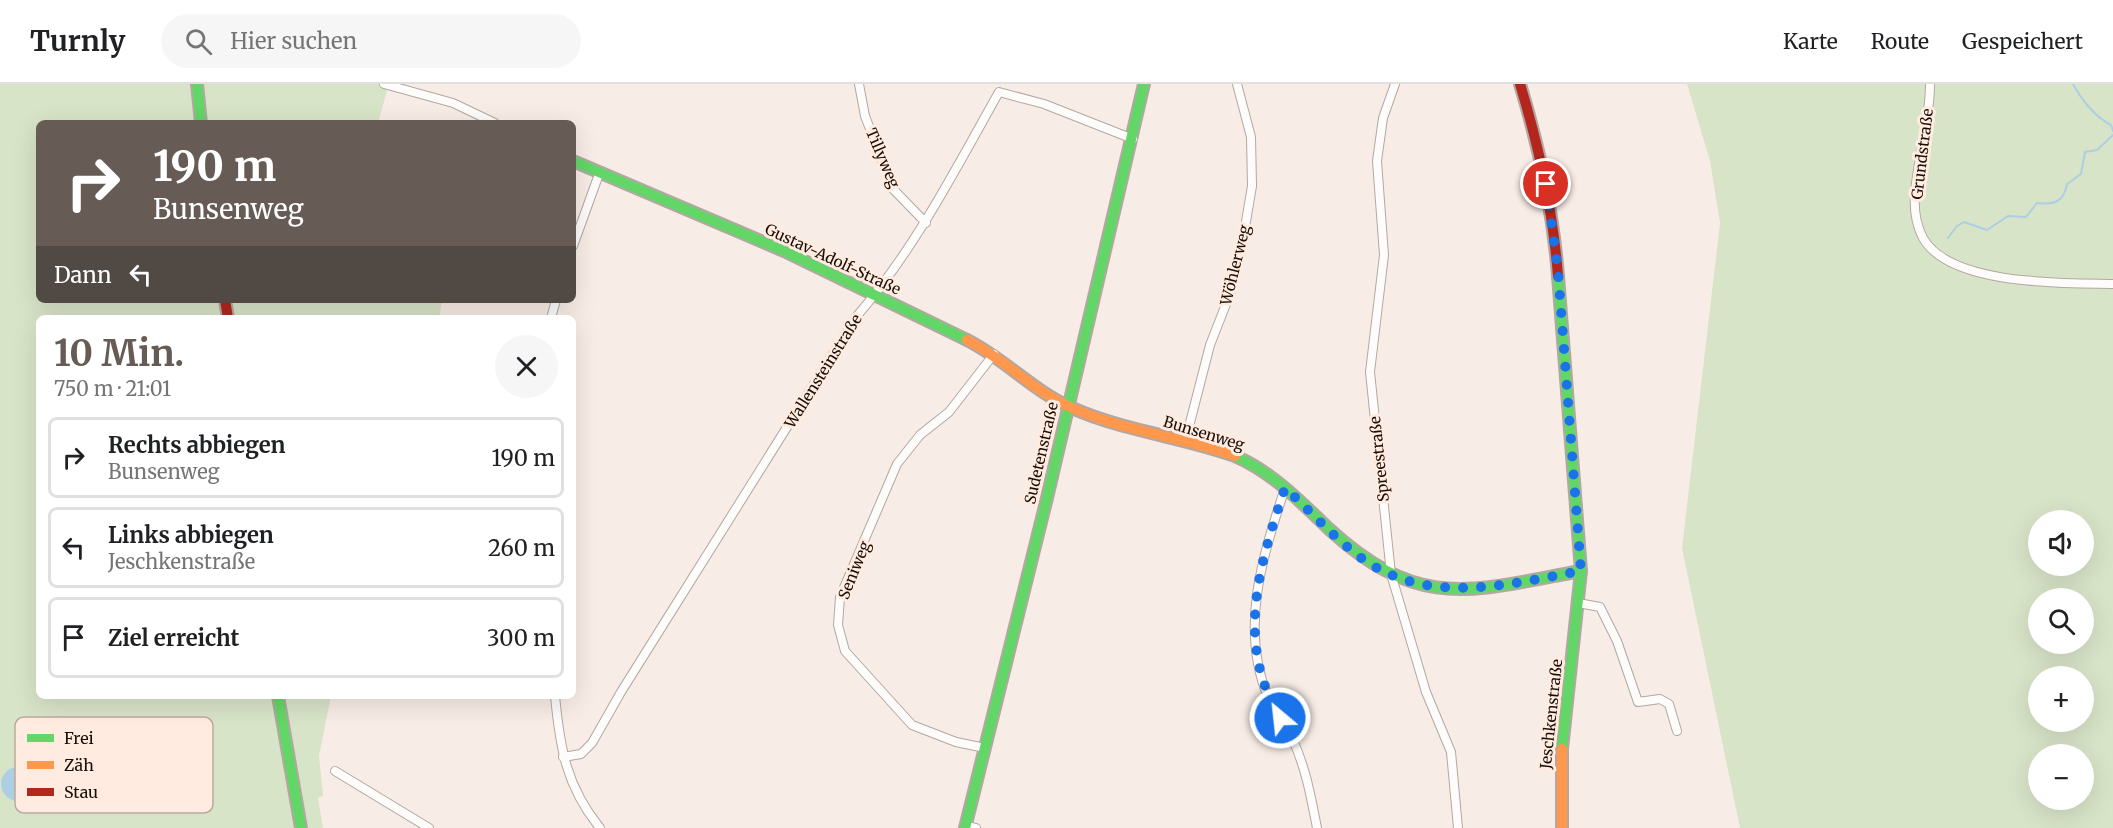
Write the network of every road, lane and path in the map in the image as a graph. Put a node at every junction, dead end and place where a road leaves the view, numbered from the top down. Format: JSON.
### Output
{"nodes":[{"id":1,"x":197,"y":84,"type":"edge"},
{"id":2,"x":384,"y":84,"type":"edge"},
{"id":3,"x":859,"y":84,"type":"edge"},
{"id":4,"x":1144,"y":84,"type":"edge"},
{"id":5,"x":1237,"y":84,"type":"edge"},
{"id":6,"x":1395,"y":84,"type":"edge"},
{"id":7,"x":1520,"y":84,"type":"edge"},
{"id":8,"x":1930,"y":84,"type":"edge"},
{"id":9,"x":201,"y":120,"type":"edge"},
{"id":10,"x":489,"y":120,"type":"edge"},
{"id":11,"x":1133,"y":139,"type":"junction"},
{"id":12,"x":576,"y":162,"type":"edge"},
{"id":13,"x":599,"y":174,"type":"junction"},
{"id":14,"x":926,"y":223,"type":"junction"},
{"id":15,"x":576,"y":238,"type":"edge"},
{"id":16,"x":2113,"y":284,"type":"edge"},
{"id":17,"x":875,"y":295,"type":"junction"},
{"id":18,"x":994,"y":354,"type":"junction"},
{"id":19,"x":1067,"y":406,"type":"junction"},
{"id":20,"x":1185,"y":442,"type":"junction"},
{"id":21,"x":1285,"y":488,"type":"junction"},
{"id":22,"x":1581,"y":571,"type":"junction"},
{"id":23,"x":1391,"y":574,"type":"junction"},
{"id":24,"x":1578,"y":603,"type":"junction"},
{"id":25,"x":279,"y":699,"type":"edge"},
{"id":26,"x":555,"y":699,"type":"edge"},
{"id":27,"x":1677,"y":731,"type":"dead end"},
{"id":28,"x":985,"y":748,"type":"junction"},
{"id":29,"x":563,"y":757,"type":"junction"},
{"id":30,"x":335,"y":771,"type":"dead end"},
{"id":31,"x":968,"y":827,"type":"edge"},
{"id":32,"x":301,"y":828,"type":"edge"},
{"id":33,"x":429,"y":828,"type":"edge"},
{"id":34,"x":600,"y":828,"type":"edge"},
{"id":35,"x":1317,"y":828,"type":"edge"},
{"id":36,"x":1458,"y":828,"type":"edge"},
{"id":37,"x":1562,"y":828,"type":"edge"}],
"edges":[{"from":1,"to":9,"type":"street"},
{"from":2,"to":10,"type":"street"},
{"from":3,"to":14,"type":"street","name":"Tillyweg"},
{"from":4,"to":11,"type":"street","name":"Sudetenstraße"},
{"from":5,"to":20,"type":"street","name":"Wöhlerweg"},
{"from":6,"to":23,"type":"street","name":"Spreestraße"},
{"from":7,"to":22,"type":"street","name":"Jeschkenstraße"},
{"from":8,"to":16,"type":"street","name":"Grundstraße"},
{"from":11,"to":14,"type":"street","name":"Wallensteinstraße"},
{"from":11,"to":19,"type":"street","name":"Sudetenstraße"},
{"from":12,"to":13,"type":"street","name":"Gustav-Adolf-Straße"},
{"from":13,"to":15,"type":"street"},
{"from":13,"to":17,"type":"street","name":"Gustav-Adolf-Straße"},
{"from":14,"to":17,"type":"street","name":"Wallensteinstraße"},
{"from":17,"to":18,"type":"street","name":"Gustav-Adolf-Straße"},
{"from":17,"to":29,"type":"street","name":"Wallensteinstraße"},
{"from":18,"to":19,"type":"street","name":"Gustav-Adolf-Straße"},
{"from":18,"to":28,"type":"street","name":"Seniweg"},
{"from":19,"to":20,"type":"street","name":"Bunsenweg"},
{"from":19,"to":28,"type":"street","name":"Sudetenstraße"},
{"from":20,"to":21,"type":"street","name":"Bunsenweg"},
{"from":21,"to":23,"type":"street","name":"Bunsenweg"},
{"from":21,"to":35,"type":"street"},
{"from":22,"to":23,"type":"street","name":"Bunsenweg"},
{"from":22,"to":24,"type":"street","name":"Jeschkenstraße"},
{"from":23,"to":36,"type":"street","name":"Spreestraße"},
{"from":24,"to":27,"type":"street"},
{"from":24,"to":37,"type":"street","name":"Jeschkenstraße"},
{"from":25,"to":32,"type":"street"},
{"from":26,"to":29,"type":"street"},
{"from":28,"to":31,"type":"street","name":"Sudetenstraße"},
{"from":29,"to":34,"type":"street"},
{"from":30,"to":33,"type":"street"}]}
